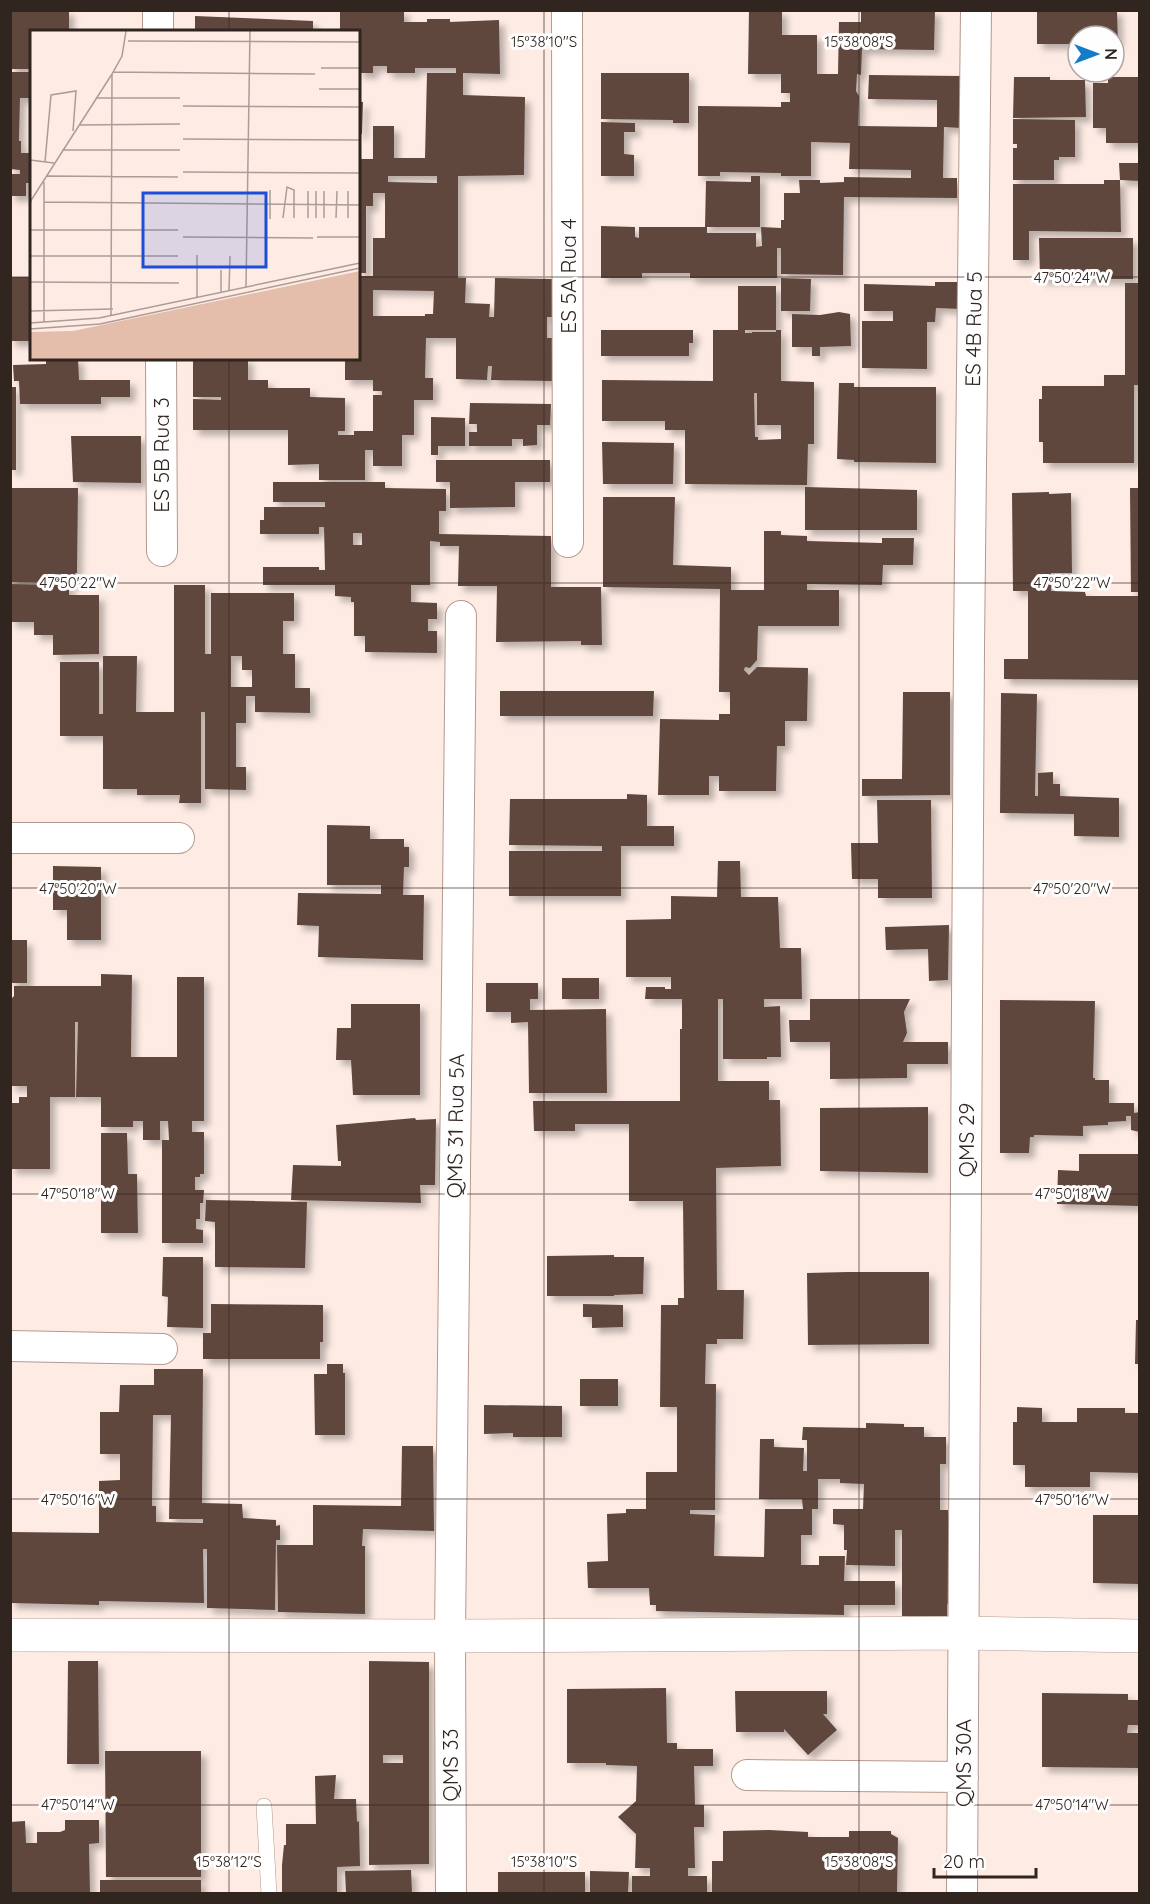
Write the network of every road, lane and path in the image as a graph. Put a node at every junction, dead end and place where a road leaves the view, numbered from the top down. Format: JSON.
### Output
{"nodes":[{"id":1,"x":158,"y":10,"type":"edge"},
{"id":2,"x":567,"y":10,"type":"edge"},
{"id":3,"x":976,"y":10,"type":"edge"},
{"id":4,"x":158,"y":30,"type":"edge"},
{"id":5,"x":161,"y":360,"type":"edge"},
{"id":6,"x":568,"y":542,"type":"dead end"},
{"id":7,"x":162,"y":551,"type":"dead end"},
{"id":8,"x":461,"y":616,"type":"dead end"},
{"id":9,"x":969,"y":647,"type":"joint"},
{"id":10,"x":10,"y":838,"type":"edge"},
{"id":11,"x":178,"y":838,"type":"dead end"},
{"id":12,"x":10,"y":1346,"type":"edge"},
{"id":13,"x":162,"y":1349,"type":"dead end"},
{"id":14,"x":963,"y":1633,"type":"junction"},
{"id":15,"x":10,"y":1635,"type":"edge"},
{"id":16,"x":450,"y":1636,"type":"junction"},
{"id":17,"x":1140,"y":1636,"type":"edge"},
{"id":18,"x":747,"y":1775,"type":"dead end"},
{"id":19,"x":963,"y":1777,"type":"junction"},
{"id":20,"x":264,"y":1806,"type":"dead end"},
{"id":21,"x":269,"y":1893,"type":"edge"},
{"id":22,"x":451,"y":1893,"type":"edge"},
{"id":23,"x":962,"y":1893,"type":"edge"}],
"edges":[{"from":1,"to":4,"type":"street"},
{"from":2,"to":6,"type":"street","name":"ES 5A Rua 4"},
{"from":3,"to":9,"type":"street","name":"ES 4B Rua 5"},
{"from":5,"to":7,"type":"street","name":"ES 5B Rua 3"},
{"from":8,"to":16,"type":"street","name":"QMS 31 Rua 5A"},
{"from":9,"to":14,"type":"street","name":"QMS 29"},
{"from":10,"to":11,"type":"street"},
{"from":12,"to":13,"type":"street"},
{"from":14,"to":16,"type":"street"},
{"from":14,"to":17,"type":"street"},
{"from":14,"to":19,"type":"street","name":"QMS 30A"},
{"from":15,"to":16,"type":"street"},
{"from":16,"to":22,"type":"street","name":"QMS 33"},
{"from":18,"to":19,"type":"street"},
{"from":19,"to":23,"type":"street","name":"QMS 30A"},
{"from":20,"to":21,"type":"lane"}]}
